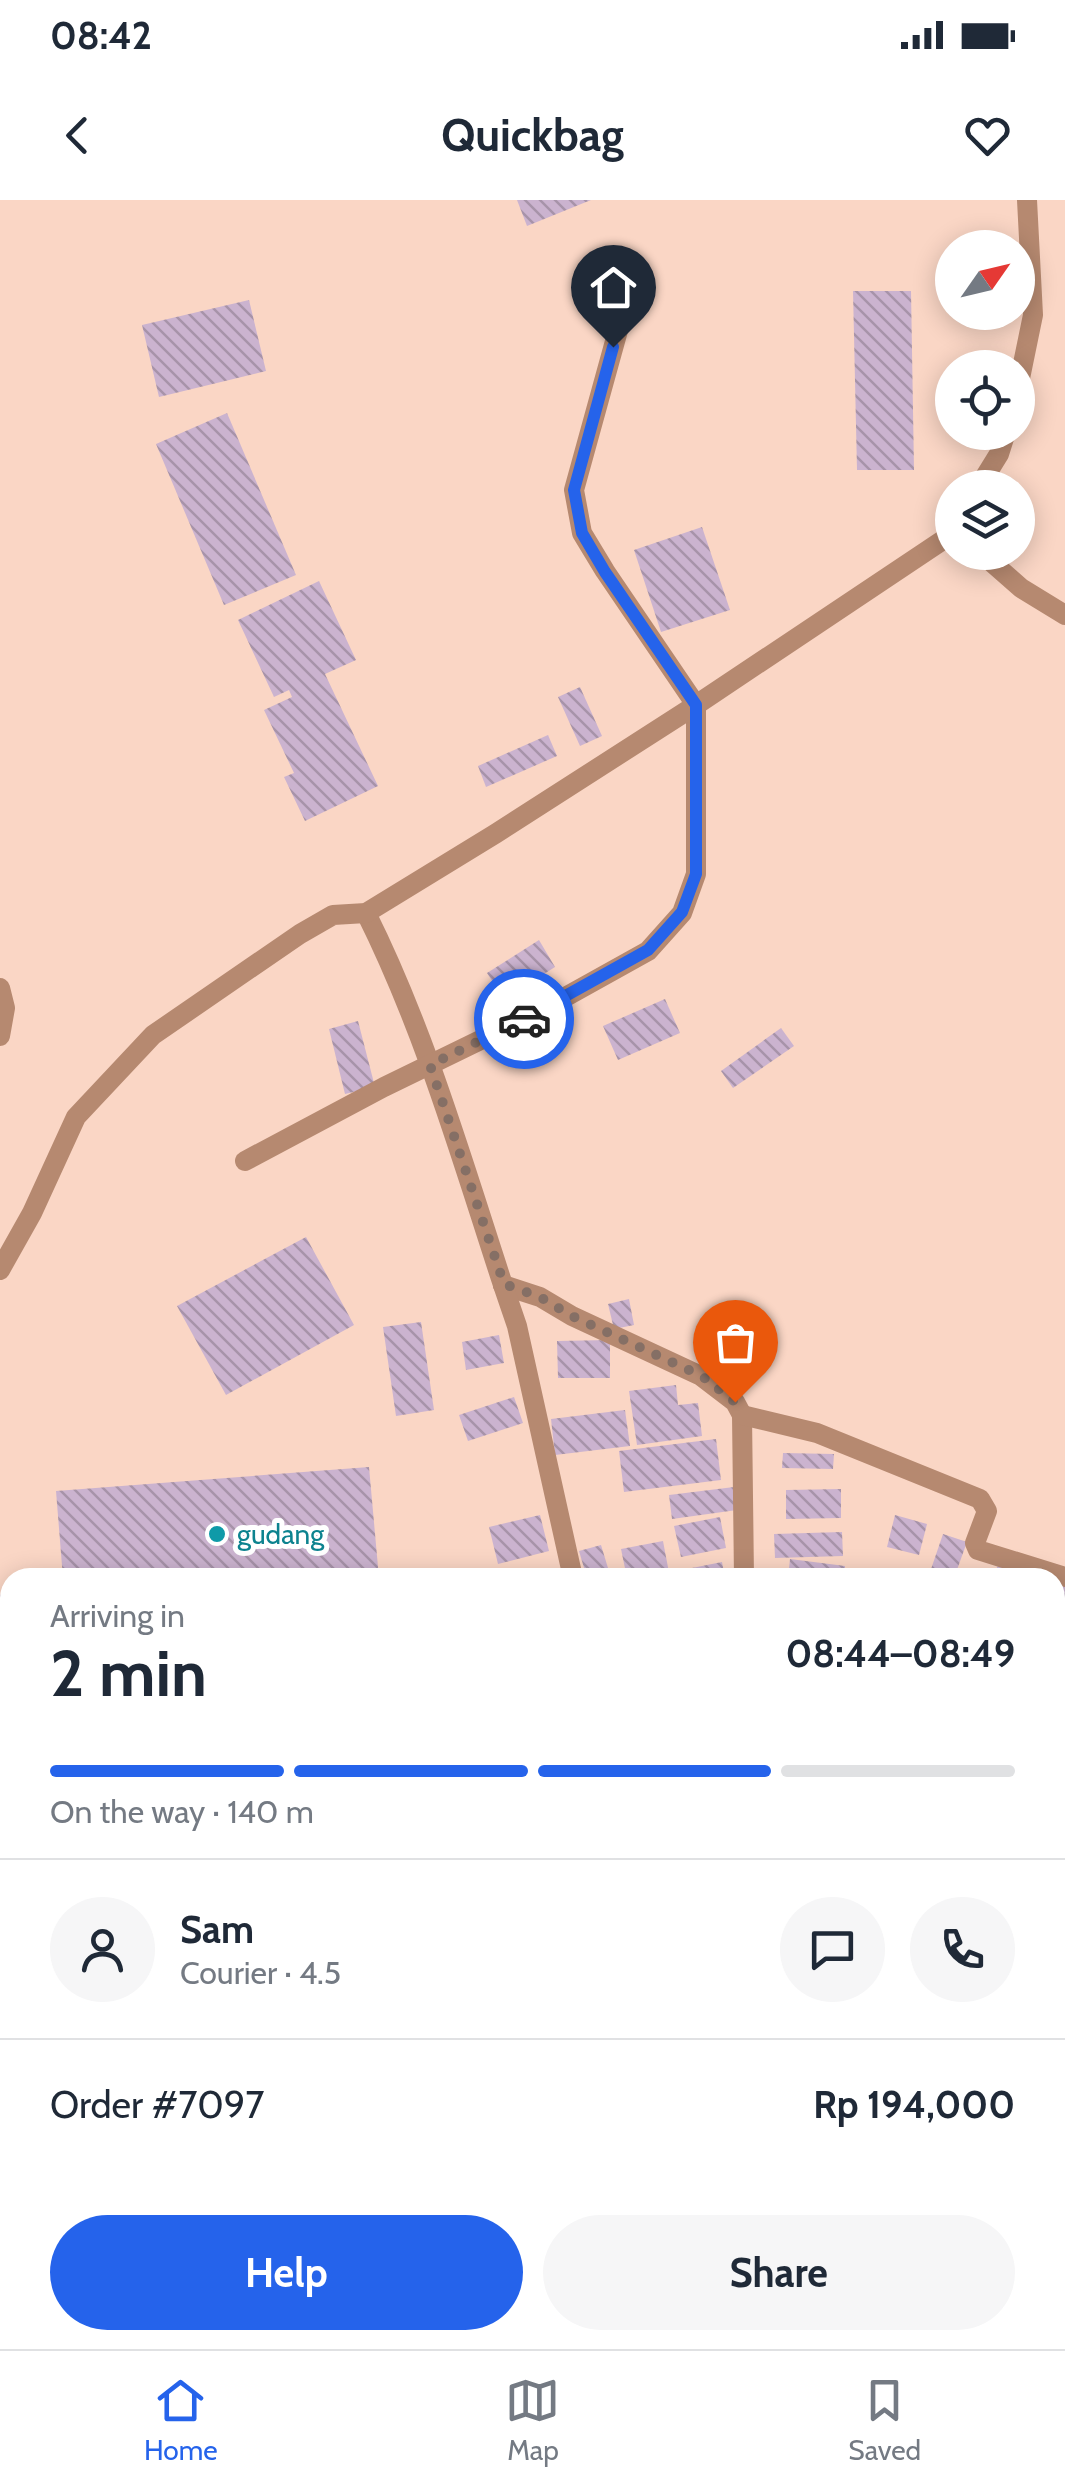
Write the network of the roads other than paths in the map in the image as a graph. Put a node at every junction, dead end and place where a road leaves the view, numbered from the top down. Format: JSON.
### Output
{"nodes":[{"id":1,"x":1027,"y":200,"type":"edge"},
{"id":2,"x":633,"y":276,"type":"dead end"},
{"id":3,"x":1026,"y":350,"type":"edge"},
{"id":4,"x":935,"y":545,"type":"edge"},
{"id":5,"x":1000,"y":570,"type":"edge"},
{"id":6,"x":1065,"y":614,"type":"edge"},
{"id":7,"x":696,"y":705,"type":"junction"},
{"id":8,"x":366,"y":913,"type":"junction"},
{"id":9,"x":0,"y":988,"type":"edge"},
{"id":10,"x":0,"y":1036,"type":"edge"},
{"id":11,"x":430,"y":1065,"type":"junction"},
{"id":12,"x":245,"y":1161,"type":"dead end"},
{"id":13,"x":0,"y":1270,"type":"edge"},
{"id":14,"x":504,"y":1284,"type":"junction"},
{"id":15,"x":742,"y":1416,"type":"junction"},
{"id":16,"x":571,"y":1568,"type":"edge"},
{"id":17,"x":744,"y":1568,"type":"edge"},
{"id":18,"x":1033,"y":1568,"type":"edge"}],
"edges":[{"from":1,"to":3,"type":"street"},
{"from":2,"to":7,"type":"street"},
{"from":4,"to":7,"type":"street"},
{"from":5,"to":6,"type":"street"},
{"from":7,"to":8,"type":"street"},
{"from":7,"to":11,"type":"street"},
{"from":8,"to":11,"type":"street"},
{"from":8,"to":13,"type":"street"},
{"from":9,"to":10,"type":"street"},
{"from":11,"to":12,"type":"street"},
{"from":11,"to":14,"type":"street"},
{"from":14,"to":15,"type":"street"},
{"from":14,"to":16,"type":"street"},
{"from":15,"to":17,"type":"street"},
{"from":15,"to":18,"type":"street"}]}
